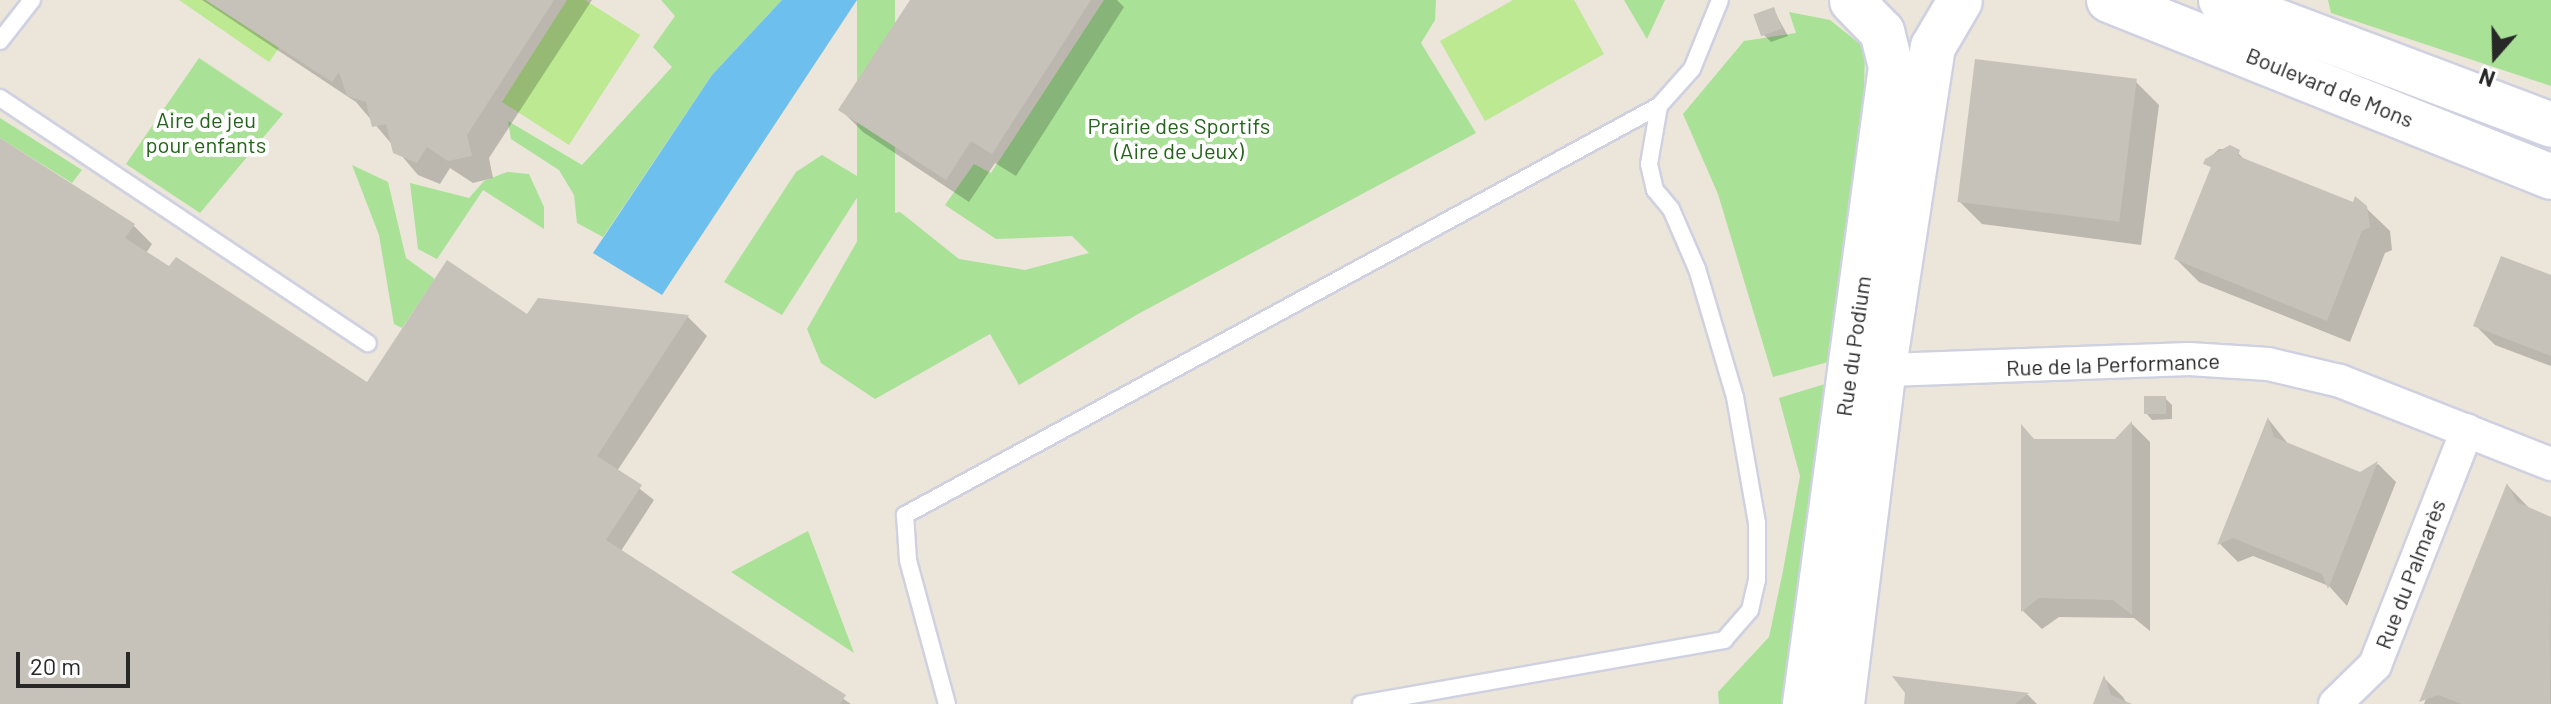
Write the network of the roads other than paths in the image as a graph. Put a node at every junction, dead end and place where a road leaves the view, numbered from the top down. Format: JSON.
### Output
{"nodes":[{"id":1,"x":32,"y":0,"type":"edge"},
{"id":2,"x":1851,"y":0,"type":"edge"},
{"id":3,"x":1961,"y":0,"type":"edge"},
{"id":4,"x":2109,"y":0,"type":"edge"},
{"id":5,"x":2221,"y":0,"type":"edge"},
{"id":6,"x":1717,"y":3,"type":"edge"},
{"id":7,"x":0,"y":41,"type":"edge"},
{"id":8,"x":0,"y":98,"type":"edge"},
{"id":9,"x":1659,"y":106,"type":"junction"},
{"id":10,"x":2551,"y":125,"type":"edge"},
{"id":11,"x":2551,"y":177,"type":"edge"},
{"id":12,"x":368,"y":343,"type":"dead end"},
{"id":13,"x":1867,"y":371,"type":"junction"},
{"id":14,"x":2467,"y":430,"type":"junction"},
{"id":15,"x":2551,"y":464,"type":"edge"},
{"id":16,"x":947,"y":704,"type":"edge"},
{"id":17,"x":1361,"y":704,"type":"edge"},
{"id":18,"x":1805,"y":704,"type":"edge"},
{"id":19,"x":1842,"y":704,"type":"edge"},
{"id":20,"x":2335,"y":704,"type":"edge"}],
"edges":[{"from":1,"to":7,"type":"lane"},
{"from":2,"to":3,"type":"street"},
{"from":2,"to":13,"type":"street","name":"Rue du Podium"},
{"from":3,"to":13,"type":"street","name":"Rue du Podium"},
{"from":4,"to":11,"type":"street","name":"Boulevard de Mons"},
{"from":5,"to":10,"type":"street","name":"Boulevard de Mons"},
{"from":6,"to":9,"type":"lane"},
{"from":8,"to":12,"type":"lane"},
{"from":9,"to":16,"type":"lane"},
{"from":9,"to":17,"type":"lane"},
{"from":13,"to":14,"type":"street","name":"Rue de la Performance"},
{"from":13,"to":18,"type":"street","name":"Rue du Podium"},
{"from":13,"to":19,"type":"street","name":"Rue du Podium"},
{"from":14,"to":15,"type":"street","name":"Rue de la Performance"},
{"from":14,"to":20,"type":"street","name":"Rue du Palmarès"}]}
